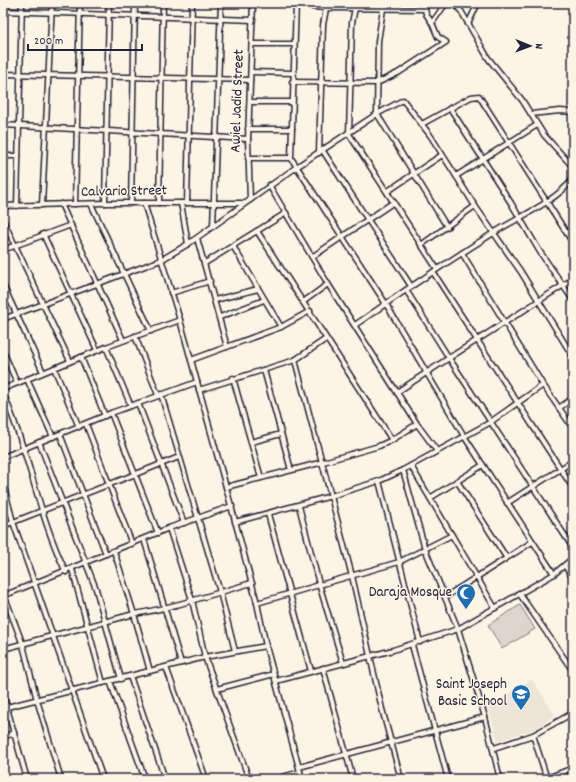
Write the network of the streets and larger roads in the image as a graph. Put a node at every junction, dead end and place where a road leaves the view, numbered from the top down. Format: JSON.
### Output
{"nodes":[{"id":1,"x":22,"y":3,"type":"edge"},
{"id":2,"x":52,"y":3,"type":"edge"},
{"id":3,"x":80,"y":3,"type":"edge"},
{"id":4,"x":109,"y":3,"type":"edge"},
{"id":5,"x":135,"y":3,"type":"edge"},
{"id":6,"x":163,"y":3,"type":"edge"},
{"id":7,"x":192,"y":3,"type":"edge"},
{"id":8,"x":222,"y":3,"type":"edge"},
{"id":9,"x":253,"y":3,"type":"edge"},
{"id":10,"x":296,"y":3,"type":"edge"},
{"id":11,"x":304,"y":3,"type":"edge"},
{"id":12,"x":326,"y":3,"type":"edge"},
{"id":13,"x":384,"y":3,"type":"edge"},
{"id":14,"x":424,"y":3,"type":"edge"},
{"id":15,"x":446,"y":3,"type":"edge"},
{"id":16,"x":454,"y":3,"type":"edge"},
{"id":17,"x":478,"y":3,"type":"edge"},
{"id":18,"x":355,"y":5,"type":"edge"},
{"id":19,"x":325,"y":8,"type":"junction"},
{"id":20,"x":383,"y":8,"type":"junction"},
{"id":21,"x":425,"y":9,"type":"junction"},
{"id":22,"x":3,"y":11,"type":"edge"},
{"id":23,"x":22,"y":11,"type":"junction"},
{"id":24,"x":51,"y":12,"type":"junction"},
{"id":25,"x":80,"y":14,"type":"junction"},
{"id":26,"x":108,"y":14,"type":"junction"},
{"id":27,"x":134,"y":16,"type":"junction"},
{"id":28,"x":163,"y":18,"type":"junction"},
{"id":29,"x":191,"y":19,"type":"junction"},
{"id":30,"x":221,"y":19,"type":"junction"},
{"id":31,"x":253,"y":20,"type":"junction"},
{"id":32,"x":432,"y":23,"type":"junction"},
{"id":33,"x":468,"y":24,"type":"junction"},
{"id":34,"x":253,"y":44,"type":"junction"},
{"id":35,"x":294,"y":44,"type":"junction"},
{"id":36,"x":251,"y":72,"type":"junction"},
{"id":37,"x":293,"y":73,"type":"junction"},
{"id":38,"x":3,"y":74,"type":"edge"},
{"id":39,"x":21,"y":74,"type":"junction"},
{"id":40,"x":48,"y":75,"type":"junction"},
{"id":41,"x":79,"y":75,"type":"junction"},
{"id":42,"x":107,"y":76,"type":"junction"},
{"id":43,"x":134,"y":76,"type":"junction"},
{"id":44,"x":161,"y":77,"type":"junction"},
{"id":45,"x":189,"y":78,"type":"junction"},
{"id":46,"x":219,"y":78,"type":"junction"},
{"id":47,"x":250,"y":80,"type":"junction"},
{"id":48,"x":292,"y":82,"type":"junction"},
{"id":49,"x":322,"y":82,"type":"junction"},
{"id":50,"x":349,"y":82,"type":"junction"},
{"id":51,"x":377,"y":83,"type":"junction"},
{"id":52,"x":250,"y":102,"type":"junction"},
{"id":53,"x":292,"y":102,"type":"junction"},
{"id":54,"x":450,"y":108,"type":"junction"},
{"id":55,"x":573,"y":112,"type":"edge"},
{"id":56,"x":377,"y":114,"type":"junction"},
{"id":57,"x":531,"y":114,"type":"junction"},
{"id":58,"x":422,"y":124,"type":"junction"},
{"id":59,"x":3,"y":125,"type":"edge"},
{"id":60,"x":537,"y":125,"type":"junction"},
{"id":61,"x":19,"y":126,"type":"junction"},
{"id":62,"x":47,"y":128,"type":"junction"},
{"id":63,"x":78,"y":129,"type":"junction"},
{"id":64,"x":248,"y":129,"type":"junction"},
{"id":65,"x":292,"y":129,"type":"junction"},
{"id":66,"x":105,"y":131,"type":"junction"},
{"id":67,"x":132,"y":133,"type":"junction"},
{"id":68,"x":160,"y":134,"type":"junction"},
{"id":69,"x":349,"y":134,"type":"junction"},
{"id":70,"x":188,"y":136,"type":"junction"},
{"id":71,"x":217,"y":137,"type":"junction"},
{"id":72,"x":248,"y":138,"type":"junction"},
{"id":73,"x":510,"y":142,"type":"junction"},
{"id":74,"x":321,"y":152,"type":"junction"},
{"id":75,"x":442,"y":155,"type":"junction"},
{"id":76,"x":3,"y":156,"type":"edge"},
{"id":77,"x":18,"y":156,"type":"junction"},
{"id":78,"x":248,"y":158,"type":"junction"},
{"id":79,"x":291,"y":158,"type":"junction"},
{"id":80,"x":483,"y":159,"type":"junction"},
{"id":81,"x":298,"y":166,"type":"junction"},
{"id":82,"x":573,"y":167,"type":"edge"},
{"id":83,"x":414,"y":173,"type":"junction"},
{"id":84,"x":456,"y":176,"type":"junction"},
{"id":85,"x":573,"y":180,"type":"edge"},
{"id":86,"x":270,"y":185,"type":"junction"},
{"id":87,"x":388,"y":191,"type":"junction"},
{"id":88,"x":250,"y":200,"type":"junction"},
{"id":89,"x":546,"y":201,"type":"junction"},
{"id":90,"x":214,"y":202,"type":"junction"},
{"id":91,"x":394,"y":202,"type":"junction"},
{"id":92,"x":105,"y":203,"type":"junction"},
{"id":93,"x":131,"y":203,"type":"junction"},
{"id":94,"x":144,"y":203,"type":"junction"},
{"id":95,"x":159,"y":203,"type":"junction"},
{"id":96,"x":181,"y":203,"type":"junction"},
{"id":97,"x":187,"y":203,"type":"junction"},
{"id":98,"x":245,"y":203,"type":"junction"},
{"id":99,"x":61,"y":204,"type":"junction"},
{"id":100,"x":75,"y":204,"type":"junction"},
{"id":101,"x":91,"y":204,"type":"junction"},
{"id":102,"x":42,"y":205,"type":"junction"},
{"id":103,"x":3,"y":206,"type":"edge"},
{"id":104,"x":17,"y":206,"type":"junction"},
{"id":105,"x":475,"y":206,"type":"junction"},
{"id":106,"x":286,"y":213,"type":"junction"},
{"id":107,"x":518,"y":218,"type":"junction"},
{"id":108,"x":3,"y":220,"type":"edge"},
{"id":109,"x":368,"y":220,"type":"junction"},
{"id":110,"x":71,"y":225,"type":"junction"},
{"id":111,"x":213,"y":226,"type":"junction"},
{"id":112,"x":447,"y":226,"type":"junction"},
{"id":113,"x":257,"y":231,"type":"junction"},
{"id":114,"x":494,"y":233,"type":"junction"},
{"id":115,"x":42,"y":234,"type":"junction"},
{"id":116,"x":342,"y":236,"type":"junction"},
{"id":117,"x":197,"y":238,"type":"junction"},
{"id":118,"x":573,"y":243,"type":"edge"},
{"id":119,"x":188,"y":244,"type":"junction"},
{"id":120,"x":421,"y":245,"type":"junction"},
{"id":121,"x":15,"y":246,"type":"junction"},
{"id":122,"x":233,"y":246,"type":"junction"},
{"id":123,"x":3,"y":250,"type":"edge"},
{"id":124,"x":462,"y":253,"type":"junction"},
{"id":125,"x":312,"y":257,"type":"junction"},
{"id":126,"x":161,"y":260,"type":"junction"},
{"id":127,"x":205,"y":263,"type":"junction"},
{"id":128,"x":437,"y":269,"type":"junction"},
{"id":129,"x":433,"y":272,"type":"junction"},
{"id":130,"x":123,"y":274,"type":"junction"},
{"id":131,"x":573,"y":279,"type":"edge"},
{"id":132,"x":210,"y":281,"type":"junction"},
{"id":133,"x":97,"y":284,"type":"junction"},
{"id":134,"x":328,"y":284,"type":"junction"},
{"id":135,"x":3,"y":285,"type":"edge"},
{"id":136,"x":563,"y":285,"type":"junction"},
{"id":137,"x":411,"y":286,"type":"junction"},
{"id":138,"x":258,"y":289,"type":"junction"},
{"id":139,"x":406,"y":290,"type":"junction"},
{"id":140,"x":70,"y":293,"type":"junction"},
{"id":141,"x":171,"y":293,"type":"junction"},
{"id":142,"x":215,"y":300,"type":"junction"},
{"id":143,"x":264,"y":300,"type":"junction"},
{"id":144,"x":573,"y":300,"type":"edge"},
{"id":145,"x":538,"y":301,"type":"junction"},
{"id":146,"x":303,"y":302,"type":"junction"},
{"id":147,"x":43,"y":303,"type":"junction"},
{"id":148,"x":386,"y":304,"type":"junction"},
{"id":149,"x":310,"y":311,"type":"junction"},
{"id":150,"x":17,"y":314,"type":"junction"},
{"id":151,"x":220,"y":318,"type":"junction"},
{"id":152,"x":3,"y":319,"type":"edge"},
{"id":153,"x":180,"y":320,"type":"junction"},
{"id":154,"x":504,"y":322,"type":"junction"},
{"id":155,"x":355,"y":325,"type":"junction"},
{"id":156,"x":281,"y":327,"type":"junction"},
{"id":157,"x":150,"y":330,"type":"junction"},
{"id":158,"x":135,"y":336,"type":"junction"},
{"id":159,"x":326,"y":339,"type":"junction"},
{"id":160,"x":123,"y":340,"type":"junction"},
{"id":161,"x":476,"y":341,"type":"junction"},
{"id":162,"x":106,"y":347,"type":"junction"},
{"id":163,"x":227,"y":347,"type":"junction"},
{"id":164,"x":97,"y":350,"type":"junction"},
{"id":165,"x":3,"y":351,"type":"edge"},
{"id":166,"x":81,"y":357,"type":"junction"},
{"id":167,"x":573,"y":357,"type":"edge"},
{"id":168,"x":449,"y":358,"type":"junction"},
{"id":169,"x":191,"y":360,"type":"junction"},
{"id":170,"x":296,"y":360,"type":"junction"},
{"id":171,"x":70,"y":361,"type":"junction"},
{"id":172,"x":54,"y":368,"type":"junction"},
{"id":173,"x":264,"y":370,"type":"junction"},
{"id":174,"x":43,"y":372,"type":"junction"},
{"id":175,"x":427,"y":373,"type":"junction"},
{"id":176,"x":234,"y":378,"type":"junction"},
{"id":177,"x":27,"y":379,"type":"junction"},
{"id":178,"x":197,"y":382,"type":"junction"},
{"id":179,"x":17,"y":383,"type":"junction"},
{"id":180,"x":543,"y":384,"type":"junction"},
{"id":181,"x":3,"y":389,"type":"edge"},
{"id":182,"x":199,"y":390,"type":"junction"},
{"id":183,"x":397,"y":392,"type":"junction"},
{"id":184,"x":3,"y":393,"type":"edge"},
{"id":185,"x":159,"y":395,"type":"junction"},
{"id":186,"x":573,"y":398,"type":"edge"},
{"id":187,"x":517,"y":402,"type":"junction"},
{"id":188,"x":138,"y":403,"type":"junction"},
{"id":189,"x":131,"y":406,"type":"junction"},
{"id":190,"x":559,"y":408,"type":"junction"},
{"id":191,"x":111,"y":413,"type":"junction"},
{"id":192,"x":105,"y":416,"type":"junction"},
{"id":193,"x":489,"y":423,"type":"junction"},
{"id":194,"x":86,"y":424,"type":"junction"},
{"id":195,"x":417,"y":424,"type":"junction"},
{"id":196,"x":80,"y":427,"type":"junction"},
{"id":197,"x":573,"y":428,"type":"edge"},
{"id":198,"x":60,"y":434,"type":"junction"},
{"id":199,"x":281,"y":434,"type":"junction"},
{"id":200,"x":464,"y":436,"type":"junction"},
{"id":201,"x":53,"y":437,"type":"junction"},
{"id":202,"x":392,"y":440,"type":"junction"},
{"id":203,"x":39,"y":442,"type":"junction"},
{"id":204,"x":251,"y":442,"type":"junction"},
{"id":205,"x":25,"y":448,"type":"junction"},
{"id":206,"x":437,"y":451,"type":"junction"},
{"id":207,"x":179,"y":456,"type":"junction"},
{"id":208,"x":3,"y":457,"type":"edge"},
{"id":209,"x":573,"y":461,"type":"edge"},
{"id":210,"x":323,"y":462,"type":"junction"},
{"id":211,"x":162,"y":463,"type":"junction"},
{"id":212,"x":483,"y":464,"type":"junction"},
{"id":213,"x":411,"y":466,"type":"junction"},
{"id":214,"x":561,"y":469,"type":"junction"},
{"id":215,"x":291,"y":470,"type":"junction"},
{"id":216,"x":403,"y":470,"type":"junction"},
{"id":217,"x":136,"y":474,"type":"junction"},
{"id":218,"x":261,"y":478,"type":"junction"},
{"id":219,"x":379,"y":481,"type":"junction"},
{"id":220,"x":457,"y":481,"type":"junction"},
{"id":221,"x":3,"y":483,"type":"edge"},
{"id":222,"x":109,"y":485,"type":"junction"},
{"id":223,"x":533,"y":486,"type":"junction"},
{"id":224,"x":226,"y":487,"type":"junction"},
{"id":225,"x":573,"y":488,"type":"edge"},
{"id":226,"x":83,"y":495,"type":"junction"},
{"id":227,"x":331,"y":496,"type":"junction"},
{"id":228,"x":430,"y":498,"type":"junction"},
{"id":229,"x":62,"y":502,"type":"junction"},
{"id":230,"x":507,"y":503,"type":"junction"},
{"id":231,"x":232,"y":506,"type":"junction"},
{"id":232,"x":298,"y":506,"type":"junction"},
{"id":233,"x":42,"y":509,"type":"junction"},
{"id":234,"x":268,"y":514,"type":"junction"},
{"id":235,"x":198,"y":518,"type":"junction"},
{"id":236,"x":13,"y":522,"type":"junction"},
{"id":237,"x":235,"y":522,"type":"junction"},
{"id":238,"x":184,"y":523,"type":"junction"},
{"id":239,"x":3,"y":526,"type":"edge"},
{"id":240,"x":169,"y":528,"type":"junction"},
{"id":241,"x":158,"y":533,"type":"junction"},
{"id":242,"x":452,"y":535,"type":"junction"},
{"id":243,"x":144,"y":539,"type":"junction"},
{"id":244,"x":532,"y":542,"type":"junction"},
{"id":245,"x":132,"y":544,"type":"junction"},
{"id":246,"x":573,"y":548,"type":"edge"},
{"id":247,"x":425,"y":550,"type":"junction"},
{"id":248,"x":114,"y":551,"type":"junction"},
{"id":249,"x":106,"y":554,"type":"junction"},
{"id":250,"x":506,"y":557,"type":"junction"},
{"id":251,"x":573,"y":558,"type":"edge"},
{"id":252,"x":86,"y":562,"type":"junction"},
{"id":253,"x":399,"y":562,"type":"junction"},
{"id":254,"x":565,"y":566,"type":"junction"},
{"id":255,"x":72,"y":569,"type":"junction"},
{"id":256,"x":66,"y":572,"type":"junction"},
{"id":257,"x":554,"y":574,"type":"junction"},
{"id":258,"x":352,"y":576,"type":"junction"},
{"id":259,"x":477,"y":578,"type":"junction"},
{"id":260,"x":573,"y":578,"type":"edge"},
{"id":261,"x":35,"y":583,"type":"junction"},
{"id":262,"x":252,"y":583,"type":"junction"},
{"id":263,"x":319,"y":584,"type":"junction"},
{"id":264,"x":220,"y":592,"type":"junction"},
{"id":265,"x":519,"y":593,"type":"junction"},
{"id":266,"x":290,"y":594,"type":"junction"},
{"id":267,"x":3,"y":595,"type":"edge"},
{"id":268,"x":446,"y":597,"type":"junction"},
{"id":269,"x":192,"y":600,"type":"junction"},
{"id":270,"x":257,"y":603,"type":"junction"},
{"id":271,"x":495,"y":608,"type":"junction"},
{"id":272,"x":166,"y":609,"type":"junction"},
{"id":273,"x":134,"y":614,"type":"junction"},
{"id":274,"x":105,"y":622,"type":"junction"},
{"id":275,"x":88,"y":628,"type":"junction"},
{"id":276,"x":458,"y":629,"type":"junction"},
{"id":277,"x":54,"y":637,"type":"junction"},
{"id":278,"x":420,"y":642,"type":"junction"},
{"id":279,"x":23,"y":645,"type":"junction"},
{"id":280,"x":412,"y":645,"type":"junction"},
{"id":281,"x":266,"y":646,"type":"junction"},
{"id":282,"x":3,"y":649,"type":"edge"},
{"id":283,"x":235,"y":651,"type":"junction"},
{"id":284,"x":206,"y":657,"type":"junction"},
{"id":285,"x":369,"y":657,"type":"junction"},
{"id":286,"x":181,"y":663,"type":"junction"},
{"id":287,"x":343,"y":663,"type":"junction"},
{"id":288,"x":166,"y":667,"type":"junction"},
{"id":289,"x":323,"y":668,"type":"junction"},
{"id":290,"x":150,"y":671,"type":"junction"},
{"id":291,"x":311,"y":671,"type":"junction"},
{"id":292,"x":573,"y":671,"type":"edge"},
{"id":293,"x":274,"y":674,"type":"junction"},
{"id":294,"x":130,"y":676,"type":"junction"},
{"id":295,"x":121,"y":679,"type":"junction"},
{"id":296,"x":110,"y":681,"type":"junction"},
{"id":297,"x":276,"y":681,"type":"junction"},
{"id":298,"x":103,"y":683,"type":"junction"},
{"id":299,"x":217,"y":689,"type":"junction"},
{"id":300,"x":71,"y":691,"type":"junction"},
{"id":301,"x":3,"y":694,"type":"edge"},
{"id":302,"x":37,"y":700,"type":"junction"},
{"id":303,"x":5,"y":707,"type":"edge"},
{"id":304,"x":573,"y":713,"type":"edge"},
{"id":305,"x":485,"y":717,"type":"junction"},
{"id":306,"x":436,"y":730,"type":"junction"},
{"id":307,"x":14,"y":733,"type":"junction"},
{"id":308,"x":533,"y":735,"type":"junction"},
{"id":309,"x":3,"y":737,"type":"edge"},
{"id":310,"x":392,"y":743,"type":"junction"},
{"id":311,"x":494,"y":748,"type":"junction"},
{"id":312,"x":346,"y":755,"type":"junction"},
{"id":313,"x":299,"y":767,"type":"junction"},
{"id":314,"x":573,"y":768,"type":"edge"},
{"id":315,"x":300,"y":772,"type":"junction"},
{"id":316,"x":27,"y":779,"type":"edge"},
{"id":317,"x":61,"y":779,"type":"edge"},
{"id":318,"x":103,"y":779,"type":"edge"},
{"id":319,"x":145,"y":779,"type":"edge"},
{"id":320,"x":165,"y":779,"type":"edge"},
{"id":321,"x":206,"y":779,"type":"edge"},
{"id":322,"x":249,"y":779,"type":"edge"},
{"id":323,"x":275,"y":779,"type":"edge"},
{"id":324,"x":302,"y":779,"type":"edge"},
{"id":325,"x":353,"y":779,"type":"edge"},
{"id":326,"x":401,"y":779,"type":"edge"},
{"id":327,"x":448,"y":779,"type":"edge"},
{"id":328,"x":500,"y":779,"type":"edge"},
{"id":329,"x":547,"y":779,"type":"edge"}],
"edges":[{"from":1,"to":23,"type":"street"},
{"from":2,"to":24,"type":"street"},
{"from":3,"to":25,"type":"street"},
{"from":4,"to":26,"type":"street"},
{"from":5,"to":27,"type":"street"},
{"from":6,"to":28,"type":"street"},
{"from":7,"to":29,"type":"street"},
{"from":8,"to":30,"type":"street"},
{"from":9,"to":31,"type":"street","name":"Awiel Jadid Street"},
{"from":10,"to":35,"type":"street"},
{"from":11,"to":19,"type":"street"},
{"from":12,"to":19,"type":"street"},
{"from":13,"to":20,"type":"street"},
{"from":14,"to":21,"type":"street"},
{"from":15,"to":32,"type":"street"},
{"from":16,"to":33,"type":"street"},
{"from":17,"to":33,"type":"street"},
{"from":18,"to":19,"type":"street"},
{"from":18,"to":20,"type":"street"},
{"from":18,"to":50,"type":"street"},
{"from":19,"to":49,"type":"street"},
{"from":20,"to":21,"type":"street"},
{"from":20,"to":51,"type":"street"},
{"from":21,"to":32,"type":"street"},
{"from":22,"to":23,"type":"street"},
{"from":23,"to":24,"type":"street"},
{"from":23,"to":39,"type":"street"},
{"from":24,"to":25,"type":"street"},
{"from":24,"to":40,"type":"street"},
{"from":25,"to":26,"type":"street"},
{"from":25,"to":41,"type":"street"},
{"from":26,"to":27,"type":"street"},
{"from":26,"to":42,"type":"street"},
{"from":27,"to":28,"type":"street"},
{"from":27,"to":43,"type":"street"},
{"from":28,"to":29,"type":"street"},
{"from":28,"to":44,"type":"street"},
{"from":29,"to":30,"type":"street"},
{"from":29,"to":45,"type":"street"},
{"from":30,"to":31,"type":"street"},
{"from":30,"to":46,"type":"street"},
{"from":31,"to":34,"type":"street","name":"Awiel Jadid Street"},
{"from":32,"to":51,"type":"street"},
{"from":33,"to":57,"type":"street"},
{"from":34,"to":35,"type":"street"},
{"from":34,"to":36,"type":"street","name":"Awiel Jadid Street"},
{"from":35,"to":37,"type":"street"},
{"from":36,"to":37,"type":"street"},
{"from":36,"to":47,"type":"street","name":"Awiel Jadid Street"},
{"from":37,"to":48,"type":"street"},
{"from":38,"to":39,"type":"street"},
{"from":39,"to":40,"type":"street"},
{"from":39,"to":61,"type":"street"},
{"from":40,"to":41,"type":"street"},
{"from":40,"to":62,"type":"street"},
{"from":41,"to":42,"type":"street"},
{"from":41,"to":63,"type":"street"},
{"from":42,"to":43,"type":"street"},
{"from":42,"to":66,"type":"street"},
{"from":43,"to":44,"type":"street"},
{"from":43,"to":67,"type":"street"},
{"from":44,"to":45,"type":"street"},
{"from":44,"to":68,"type":"street"},
{"from":45,"to":46,"type":"street"},
{"from":45,"to":70,"type":"street"},
{"from":46,"to":47,"type":"street"},
{"from":46,"to":71,"type":"street"},
{"from":47,"to":52,"type":"street","name":"Awiel Jadid Street"},
{"from":48,"to":49,"type":"street"},
{"from":48,"to":53,"type":"street"},
{"from":49,"to":50,"type":"street"},
{"from":49,"to":74,"type":"street"},
{"from":50,"to":51,"type":"street"},
{"from":50,"to":69,"type":"street"},
{"from":51,"to":56,"type":"street"},
{"from":52,"to":53,"type":"street"},
{"from":52,"to":64,"type":"street","name":"Awiel Jadid Street"},
{"from":53,"to":65,"type":"street"},
{"from":54,"to":58,"type":"street"},
{"from":54,"to":73,"type":"street"},
{"from":54,"to":80,"type":"street"},
{"from":55,"to":57,"type":"street"},
{"from":56,"to":58,"type":"street"},
{"from":56,"to":69,"type":"street"},
{"from":56,"to":83,"type":"street"},
{"from":57,"to":60,"type":"street"},
{"from":58,"to":75,"type":"street"},
{"from":59,"to":61,"type":"street"},
{"from":60,"to":73,"type":"street"},
{"from":60,"to":82,"type":"street"},
{"from":61,"to":62,"type":"street"},
{"from":61,"to":77,"type":"street"},
{"from":62,"to":63,"type":"street"},
{"from":62,"to":102,"type":"street"},
{"from":63,"to":66,"type":"street"},
{"from":63,"to":100,"type":"street"},
{"from":64,"to":65,"type":"street"},
{"from":64,"to":72,"type":"street","name":"Awiel Jadid Street"},
{"from":65,"to":79,"type":"street"},
{"from":66,"to":67,"type":"street"},
{"from":66,"to":92,"type":"street"},
{"from":67,"to":68,"type":"street"},
{"from":67,"to":93,"type":"street"},
{"from":68,"to":70,"type":"street"},
{"from":68,"to":95,"type":"street"},
{"from":69,"to":74,"type":"street"},
{"from":69,"to":87,"type":"street"},
{"from":70,"to":71,"type":"street"},
{"from":70,"to":97,"type":"street"},
{"from":71,"to":72,"type":"street"},
{"from":71,"to":90,"type":"street"},
{"from":72,"to":78,"type":"street","name":"Awiel Jadid Street"},
{"from":73,"to":80,"type":"street"},
{"from":73,"to":89,"type":"street"},
{"from":74,"to":81,"type":"street"},
{"from":74,"to":109,"type":"street"},
{"from":75,"to":83,"type":"street"},
{"from":75,"to":84,"type":"street"},
{"from":76,"to":77,"type":"street"},
{"from":77,"to":104,"type":"street"},
{"from":78,"to":79,"type":"street"},
{"from":78,"to":88,"type":"street","name":"Awiel Jadid Street"},
{"from":79,"to":81,"type":"street"},
{"from":80,"to":84,"type":"street"},
{"from":80,"to":107,"type":"street"},
{"from":81,"to":86,"type":"street"},
{"from":81,"to":116,"type":"street"},
{"from":83,"to":87,"type":"street"},
{"from":83,"to":112,"type":"street"},
{"from":84,"to":105,"type":"street"},
{"from":85,"to":89,"type":"street"},
{"from":86,"to":88,"type":"street"},
{"from":86,"to":106,"type":"street"},
{"from":87,"to":91,"type":"street"},
{"from":88,"to":98,"type":"street"},
{"from":89,"to":107,"type":"street"},
{"from":89,"to":118,"type":"street"},
{"from":90,"to":97,"type":"street","name":"Calvario Street"},
{"from":90,"to":98,"type":"street","name":"Calvario Street"},
{"from":90,"to":111,"type":"street"},
{"from":91,"to":109,"type":"street"},
{"from":91,"to":120,"type":"street"},
{"from":92,"to":93,"type":"street","name":"Calvario Street"},
{"from":92,"to":101,"type":"street","name":"Calvario Street"},
{"from":93,"to":94,"type":"street","name":"Calvario Street"},
{"from":94,"to":95,"type":"street","name":"Calvario Street"},
{"from":94,"to":126,"type":"street"},
{"from":95,"to":96,"type":"street","name":"Calvario Street"},
{"from":96,"to":97,"type":"street","name":"Calvario Street"},
{"from":96,"to":119,"type":"street"},
{"from":98,"to":111,"type":"street"},
{"from":99,"to":100,"type":"street","name":"Calvario Street"},
{"from":99,"to":102,"type":"street","name":"Calvario Street"},
{"from":99,"to":110,"type":"street"},
{"from":100,"to":101,"type":"street","name":"Calvario Street"},
{"from":101,"to":130,"type":"street"},
{"from":102,"to":104,"type":"street","name":"Calvario Street"},
{"from":103,"to":104,"type":"street","name":"Calvario Street"},
{"from":105,"to":112,"type":"street"},
{"from":105,"to":114,"type":"street"},
{"from":106,"to":113,"type":"street"},
{"from":106,"to":125,"type":"street"},
{"from":107,"to":114,"type":"street"},
{"from":107,"to":136,"type":"street"},
{"from":108,"to":121,"type":"street"},
{"from":109,"to":116,"type":"street"},
{"from":109,"to":137,"type":"street"},
{"from":110,"to":115,"type":"street"},
{"from":110,"to":133,"type":"street"},
{"from":111,"to":117,"type":"street"},
{"from":112,"to":120,"type":"street"},
{"from":113,"to":122,"type":"street"},
{"from":113,"to":146,"type":"street"},
{"from":114,"to":124,"type":"street"},
{"from":114,"to":145,"type":"street"},
{"from":115,"to":121,"type":"street"},
{"from":115,"to":140,"type":"street"},
{"from":116,"to":125,"type":"street"},
{"from":116,"to":148,"type":"street"},
{"from":117,"to":119,"type":"street"},
{"from":117,"to":127,"type":"street"},
{"from":119,"to":126,"type":"street"},
{"from":120,"to":128,"type":"street"},
{"from":121,"to":123,"type":"street"},
{"from":121,"to":147,"type":"street"},
{"from":122,"to":127,"type":"street"},
{"from":122,"to":138,"type":"street"},
{"from":124,"to":128,"type":"street"},
{"from":124,"to":154,"type":"street"},
{"from":125,"to":134,"type":"street"},
{"from":126,"to":130,"type":"street"},
{"from":126,"to":141,"type":"street"},
{"from":127,"to":132,"type":"street"},
{"from":128,"to":129,"type":"street"},
{"from":129,"to":137,"type":"street"},
{"from":129,"to":161,"type":"street"},
{"from":130,"to":133,"type":"street"},
{"from":130,"to":157,"type":"street"},
{"from":131,"to":136,"type":"street"},
{"from":132,"to":141,"type":"street"},
{"from":132,"to":142,"type":"street"},
{"from":133,"to":140,"type":"street"},
{"from":133,"to":160,"type":"street"},
{"from":134,"to":146,"type":"street"},
{"from":134,"to":155,"type":"street"},
{"from":135,"to":150,"type":"street"},
{"from":136,"to":144,"type":"street"},
{"from":136,"to":145,"type":"street"},
{"from":137,"to":139,"type":"street"},
{"from":138,"to":142,"type":"street"},
{"from":138,"to":143,"type":"street"},
{"from":139,"to":148,"type":"street"},
{"from":139,"to":168,"type":"street"},
{"from":140,"to":147,"type":"street"},
{"from":140,"to":164,"type":"street"},
{"from":141,"to":153,"type":"street"},
{"from":142,"to":151,"type":"street"},
{"from":143,"to":151,"type":"street"},
{"from":143,"to":156,"type":"street"},
{"from":145,"to":154,"type":"street"},
{"from":145,"to":167,"type":"street"},
{"from":146,"to":149,"type":"street"},
{"from":147,"to":150,"type":"street"},
{"from":147,"to":171,"type":"street"},
{"from":148,"to":155,"type":"street"},
{"from":148,"to":175,"type":"street"},
{"from":149,"to":156,"type":"street"},
{"from":149,"to":159,"type":"street"},
{"from":150,"to":152,"type":"street"},
{"from":150,"to":174,"type":"street"},
{"from":151,"to":163,"type":"street"},
{"from":153,"to":157,"type":"street"},
{"from":153,"to":169,"type":"street"},
{"from":154,"to":161,"type":"street"},
{"from":154,"to":180,"type":"street"},
{"from":155,"to":183,"type":"street"},
{"from":156,"to":163,"type":"street"},
{"from":157,"to":158,"type":"street"},
{"from":158,"to":160,"type":"street"},
{"from":158,"to":185,"type":"street"},
{"from":159,"to":170,"type":"street"},
{"from":159,"to":202,"type":"street"},
{"from":160,"to":162,"type":"street"},
{"from":161,"to":168,"type":"street"},
{"from":161,"to":187,"type":"street"},
{"from":162,"to":164,"type":"street"},
{"from":162,"to":189,"type":"street"},
{"from":163,"to":169,"type":"street"},
{"from":164,"to":166,"type":"street"},
{"from":165,"to":179,"type":"street"},
{"from":166,"to":171,"type":"street"},
{"from":166,"to":192,"type":"street"},
{"from":168,"to":175,"type":"street"},
{"from":168,"to":193,"type":"street"},
{"from":169,"to":178,"type":"street"},
{"from":170,"to":173,"type":"street"},
{"from":170,"to":210,"type":"street"},
{"from":171,"to":172,"type":"street"},
{"from":172,"to":174,"type":"street"},
{"from":172,"to":196,"type":"street"},
{"from":173,"to":176,"type":"street"},
{"from":173,"to":199,"type":"street"},
{"from":174,"to":177,"type":"street"},
{"from":175,"to":183,"type":"street"},
{"from":175,"to":200,"type":"street"},
{"from":176,"to":182,"type":"street"},
{"from":176,"to":204,"type":"street"},
{"from":177,"to":179,"type":"street"},
{"from":177,"to":201,"type":"street"},
{"from":178,"to":182,"type":"street"},
{"from":178,"to":185,"type":"street"},
{"from":179,"to":181,"type":"street"},
{"from":180,"to":187,"type":"street"},
{"from":180,"to":190,"type":"street"},
{"from":182,"to":224,"type":"street"},
{"from":183,"to":195,"type":"street"},
{"from":184,"to":205,"type":"street"},
{"from":185,"to":188,"type":"street"},
{"from":185,"to":207,"type":"street"},
{"from":186,"to":190,"type":"street"},
{"from":187,"to":193,"type":"street"},
{"from":187,"to":214,"type":"street"},
{"from":188,"to":189,"type":"street"},
{"from":188,"to":211,"type":"street"},
{"from":189,"to":191,"type":"street"},
{"from":190,"to":197,"type":"street"},
{"from":191,"to":192,"type":"street"},
{"from":191,"to":217,"type":"street"},
{"from":192,"to":194,"type":"street"},
{"from":193,"to":200,"type":"street"},
{"from":193,"to":223,"type":"street"},
{"from":194,"to":196,"type":"street"},
{"from":194,"to":222,"type":"street"},
{"from":195,"to":202,"type":"street"},
{"from":195,"to":206,"type":"street"},
{"from":196,"to":198,"type":"street"},
{"from":198,"to":201,"type":"street"},
{"from":198,"to":226,"type":"street"},
{"from":199,"to":204,"type":"street"},
{"from":199,"to":215,"type":"street"},
{"from":200,"to":206,"type":"street"},
{"from":200,"to":212,"type":"street"},
{"from":201,"to":203,"type":"street"},
{"from":202,"to":210,"type":"street"},
{"from":203,"to":205,"type":"street"},
{"from":203,"to":229,"type":"street"},
{"from":204,"to":218,"type":"street"},
{"from":205,"to":208,"type":"street"},
{"from":205,"to":233,"type":"street"},
{"from":206,"to":213,"type":"street"},
{"from":207,"to":211,"type":"street"},
{"from":207,"to":235,"type":"street"},
{"from":209,"to":214,"type":"street"},
{"from":210,"to":215,"type":"street"},
{"from":210,"to":227,"type":"street"},
{"from":211,"to":217,"type":"street"},
{"from":211,"to":238,"type":"street"},
{"from":212,"to":220,"type":"street"},
{"from":212,"to":230,"type":"street"},
{"from":213,"to":216,"type":"street"},
{"from":213,"to":228,"type":"street"},
{"from":214,"to":223,"type":"street"},
{"from":214,"to":225,"type":"street"},
{"from":215,"to":218,"type":"street"},
{"from":216,"to":219,"type":"street"},
{"from":216,"to":247,"type":"street"},
{"from":217,"to":222,"type":"street"},
{"from":217,"to":241,"type":"street"},
{"from":218,"to":224,"type":"street"},
{"from":219,"to":227,"type":"street"},
{"from":219,"to":253,"type":"street"},
{"from":220,"to":228,"type":"street"},
{"from":220,"to":250,"type":"street"},
{"from":221,"to":236,"type":"street"},
{"from":222,"to":226,"type":"street"},
{"from":222,"to":245,"type":"street"},
{"from":223,"to":230,"type":"street"},
{"from":223,"to":246,"type":"street"},
{"from":224,"to":231,"type":"street"},
{"from":226,"to":229,"type":"street"},
{"from":226,"to":249,"type":"street"},
{"from":227,"to":232,"type":"street"},
{"from":227,"to":258,"type":"street"},
{"from":228,"to":242,"type":"street"},
{"from":229,"to":233,"type":"street"},
{"from":229,"to":252,"type":"street"},
{"from":230,"to":244,"type":"street"},
{"from":231,"to":235,"type":"street"},
{"from":231,"to":237,"type":"street"},
{"from":232,"to":234,"type":"street"},
{"from":232,"to":263,"type":"street"},
{"from":233,"to":236,"type":"street"},
{"from":233,"to":256,"type":"street"},
{"from":234,"to":237,"type":"street"},
{"from":234,"to":266,"type":"street"},
{"from":235,"to":238,"type":"street"},
{"from":235,"to":264,"type":"street"},
{"from":236,"to":239,"type":"street"},
{"from":236,"to":261,"type":"street"},
{"from":237,"to":262,"type":"street"},
{"from":238,"to":240,"type":"street"},
{"from":240,"to":241,"type":"street"},
{"from":240,"to":269,"type":"street"},
{"from":241,"to":243,"type":"street"},
{"from":242,"to":247,"type":"street"},
{"from":242,"to":259,"type":"street"},
{"from":243,"to":245,"type":"street"},
{"from":243,"to":272,"type":"street"},
{"from":244,"to":250,"type":"street"},
{"from":244,"to":257,"type":"street"},
{"from":245,"to":248,"type":"street"},
{"from":247,"to":253,"type":"street"},
{"from":247,"to":268,"type":"street"},
{"from":248,"to":249,"type":"street"},
{"from":248,"to":273,"type":"street"},
{"from":249,"to":252,"type":"street"},
{"from":250,"to":259,"type":"street"},
{"from":251,"to":254,"type":"street"},
{"from":252,"to":255,"type":"street"},
{"from":252,"to":274,"type":"street"},
{"from":253,"to":258,"type":"street"},
{"from":253,"to":278,"type":"street"},
{"from":254,"to":257,"type":"street"},
{"from":254,"to":260,"type":"street"},
{"from":255,"to":256,"type":"street"},
{"from":255,"to":275,"type":"street"},
{"from":256,"to":261,"type":"street"},
{"from":257,"to":265,"type":"street"},
{"from":258,"to":263,"type":"street"},
{"from":258,"to":285,"type":"street"},
{"from":259,"to":268,"type":"street"},
{"from":259,"to":271,"type":"street"},
{"from":261,"to":267,"type":"street"},
{"from":261,"to":277,"type":"street"},
{"from":262,"to":264,"type":"street"},
{"from":262,"to":270,"type":"street"},
{"from":263,"to":266,"type":"street"},
{"from":263,"to":287,"type":"street"},
{"from":264,"to":269,"type":"street"},
{"from":264,"to":283,"type":"street"},
{"from":265,"to":271,"type":"street"},
{"from":265,"to":292,"type":"street"},
{"from":266,"to":270,"type":"street"},
{"from":266,"to":291,"type":"street"},
{"from":267,"to":279,"type":"street"},
{"from":268,"to":276,"type":"street"},
{"from":269,"to":272,"type":"street"},
{"from":269,"to":284,"type":"street"},
{"from":270,"to":281,"type":"street"},
{"from":271,"to":276,"type":"street"},
{"from":272,"to":273,"type":"street"},
{"from":272,"to":286,"type":"street"},
{"from":273,"to":274,"type":"street"},
{"from":273,"to":290,"type":"street"},
{"from":274,"to":275,"type":"street"},
{"from":274,"to":295,"type":"street"},
{"from":275,"to":277,"type":"street"},
{"from":275,"to":298,"type":"street"},
{"from":276,"to":278,"type":"street"},
{"from":276,"to":305,"type":"street"},
{"from":277,"to":279,"type":"street"},
{"from":277,"to":300,"type":"street"},
{"from":278,"to":280,"type":"street"},
{"from":279,"to":282,"type":"street"},
{"from":279,"to":302,"type":"street"},
{"from":280,"to":285,"type":"street"},
{"from":280,"to":306,"type":"street"},
{"from":281,"to":283,"type":"street"},
{"from":281,"to":293,"type":"street"},
{"from":283,"to":284,"type":"street"},
{"from":284,"to":286,"type":"street"},
{"from":284,"to":299,"type":"street"},
{"from":285,"to":287,"type":"street"},
{"from":285,"to":310,"type":"street"},
{"from":286,"to":288,"type":"street"},
{"from":287,"to":289,"type":"street"},
{"from":288,"to":290,"type":"street"},
{"from":288,"to":321,"type":"street"},
{"from":289,"to":291,"type":"street"},
{"from":289,"to":312,"type":"street"},
{"from":290,"to":294,"type":"street"},
{"from":291,"to":297,"type":"street"},
{"from":293,"to":297,"type":"street"},
{"from":293,"to":299,"type":"street"},
{"from":294,"to":295,"type":"street"},
{"from":294,"to":320,"type":"street"},
{"from":295,"to":296,"type":"street"},
{"from":296,"to":298,"type":"street"},
{"from":296,"to":319,"type":"street"},
{"from":297,"to":313,"type":"street"},
{"from":298,"to":300,"type":"street"},
{"from":299,"to":322,"type":"street"},
{"from":300,"to":302,"type":"street"},
{"from":300,"to":318,"type":"street"},
{"from":301,"to":303,"type":"street"},
{"from":302,"to":303,"type":"street"},
{"from":302,"to":317,"type":"street"},
{"from":303,"to":307,"type":"street"},
{"from":304,"to":308,"type":"street"},
{"from":305,"to":306,"type":"street"},
{"from":305,"to":311,"type":"street"},
{"from":306,"to":310,"type":"street"},
{"from":306,"to":327,"type":"street"},
{"from":307,"to":309,"type":"street"},
{"from":307,"to":316,"type":"street"},
{"from":308,"to":311,"type":"street"},
{"from":308,"to":329,"type":"street"},
{"from":310,"to":312,"type":"street"},
{"from":310,"to":326,"type":"street"},
{"from":311,"to":328,"type":"street"},
{"from":312,"to":313,"type":"street"},
{"from":312,"to":325,"type":"street"},
{"from":313,"to":315,"type":"street"},
{"from":314,"to":329,"type":"street"},
{"from":315,"to":323,"type":"street"},
{"from":315,"to":324,"type":"street"}]}
